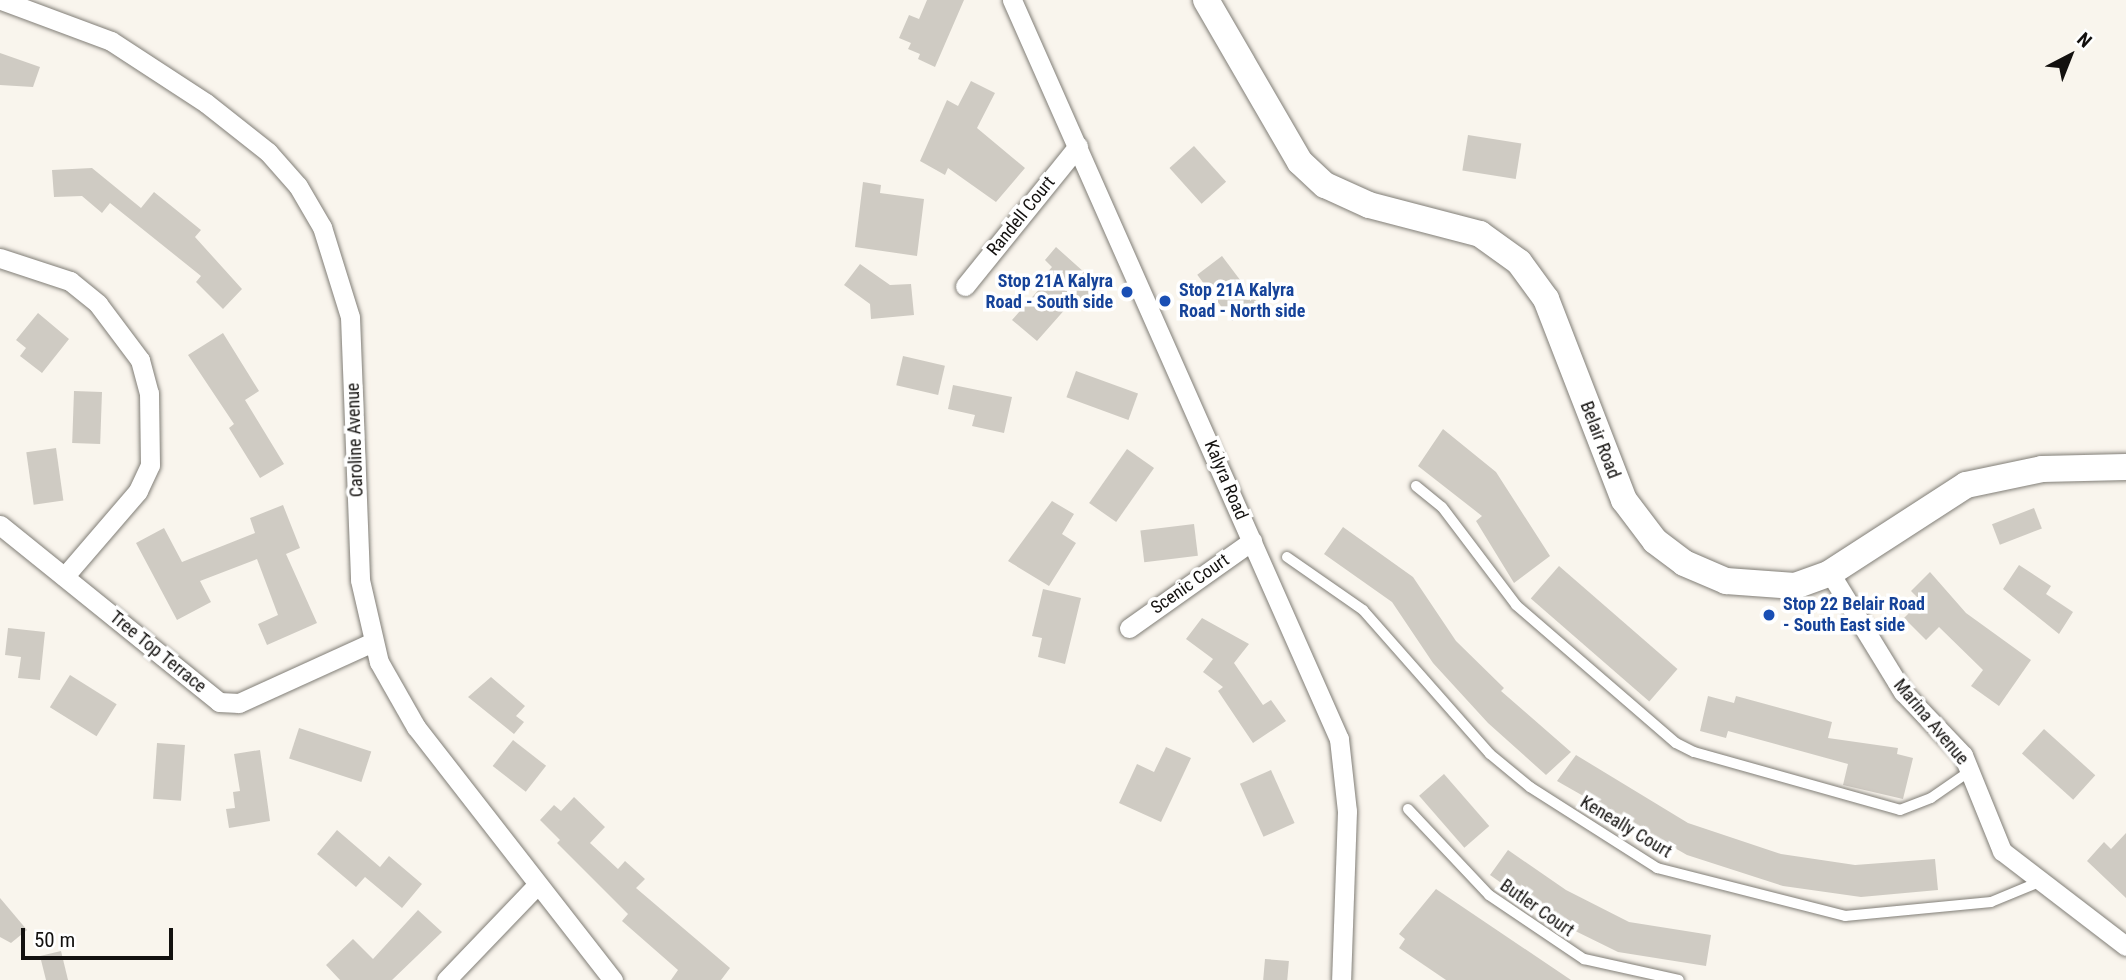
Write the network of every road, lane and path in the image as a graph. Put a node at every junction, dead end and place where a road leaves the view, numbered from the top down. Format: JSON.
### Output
{"nodes":[{"id":1,"x":1,"y":0,"type":"edge"},
{"id":2,"x":1012,"y":0,"type":"edge"},
{"id":3,"x":1206,"y":0,"type":"edge"},
{"id":4,"x":1078,"y":146,"type":"junction"},
{"id":5,"x":0,"y":258,"type":"edge"},
{"id":6,"x":965,"y":286,"type":"dead end"},
{"id":7,"x":2126,"y":467,"type":"edge"},
{"id":8,"x":1416,"y":486,"type":"dead end"},
{"id":9,"x":0,"y":524,"type":"edge"},
{"id":10,"x":1252,"y":541,"type":"junction"},
{"id":11,"x":1287,"y":556,"type":"dead end"},
{"id":12,"x":1830,"y":573,"type":"junction"},
{"id":13,"x":64,"y":577,"type":"junction"},
{"id":14,"x":1129,"y":628,"type":"dead end"},
{"id":15,"x":373,"y":642,"type":"junction"},
{"id":16,"x":1971,"y":771,"type":"junction"},
{"id":17,"x":1408,"y":809,"type":"dead end"},
{"id":18,"x":2039,"y":882,"type":"junction"},
{"id":19,"x":536,"y":886,"type":"junction"},
{"id":20,"x":2126,"y":946,"type":"edge"},
{"id":21,"x":446,"y":980,"type":"edge"},
{"id":22,"x":613,"y":980,"type":"edge"},
{"id":23,"x":1341,"y":980,"type":"edge"},
{"id":24,"x":1679,"y":980,"type":"edge"}],
"edges":[{"from":1,"to":15,"type":"street","name":"Caroline Avenue"},
{"from":2,"to":4,"type":"street","name":"Kalyra Road"},
{"from":3,"to":12,"type":"main road","name":"Belair Road"},
{"from":4,"to":6,"type":"street","name":"Randell Court"},
{"from":4,"to":10,"type":"street","name":"Kalyra Road"},
{"from":5,"to":13,"type":"street"},
{"from":7,"to":12,"type":"main road","name":"Belair Road"},
{"from":8,"to":16,"type":"lane"},
{"from":9,"to":13,"type":"street","name":"Tree Top Terrace"},
{"from":10,"to":14,"type":"street","name":"Scenic Court"},
{"from":10,"to":23,"type":"street","name":"Kalyra Road"},
{"from":11,"to":18,"type":"lane","name":"Keneally Court"},
{"from":12,"to":16,"type":"street","name":"Marina Avenue"},
{"from":13,"to":15,"type":"street","name":"Tree Top Terrace"},
{"from":15,"to":19,"type":"street","name":"Caroline Avenue"},
{"from":16,"to":18,"type":"street","name":"Marina Avenue"},
{"from":17,"to":24,"type":"lane","name":"Butler Court"},
{"from":18,"to":20,"type":"street","name":"Marina Avenue"},
{"from":19,"to":21,"type":"street"},
{"from":19,"to":22,"type":"street","name":"Caroline Avenue"}]}
